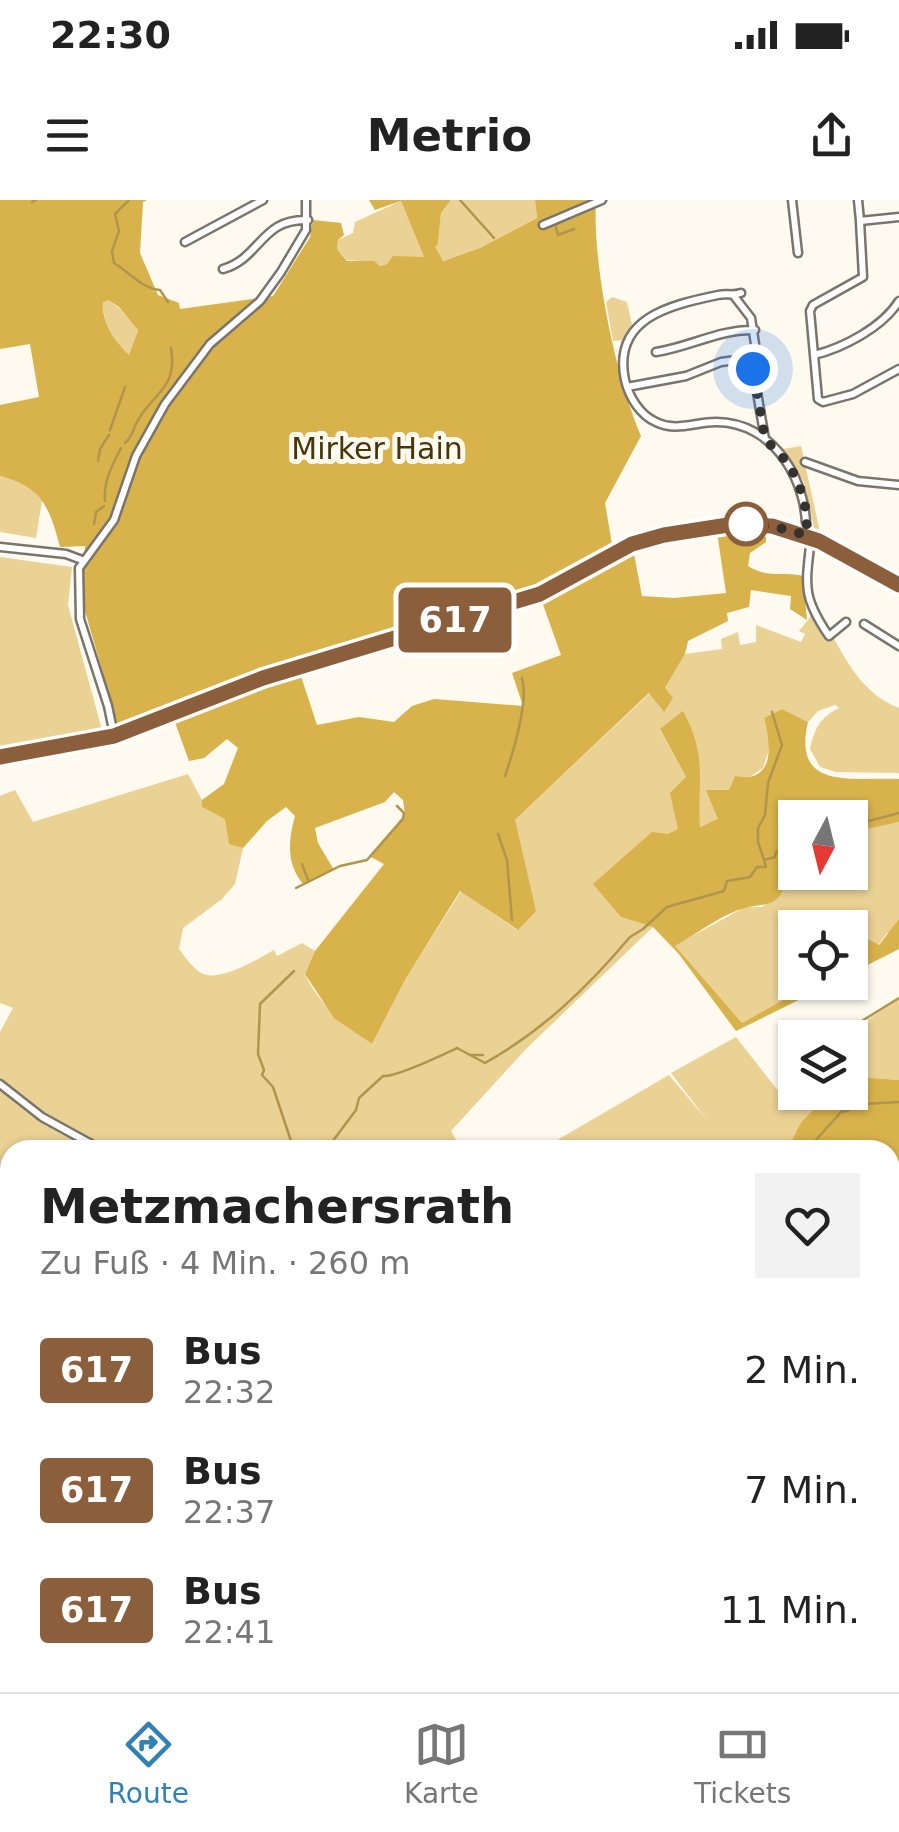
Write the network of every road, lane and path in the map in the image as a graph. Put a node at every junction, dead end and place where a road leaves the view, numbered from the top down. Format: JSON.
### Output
{"nodes":[{"id":1,"x":263,"y":200,"type":"edge"},
{"id":2,"x":306,"y":200,"type":"edge"},
{"id":3,"x":602,"y":200,"type":"edge"},
{"id":4,"x":792,"y":200,"type":"edge"},
{"id":5,"x":858,"y":200,"type":"edge"},
{"id":6,"x":253,"y":203,"type":"edge"},
{"id":7,"x":899,"y":217,"type":"edge"},
{"id":8,"x":308,"y":220,"type":"junction"},
{"id":9,"x":860,"y":221,"type":"junction"},
{"id":10,"x":543,"y":225,"type":"dead end"},
{"id":11,"x":185,"y":242,"type":"dead end"},
{"id":12,"x":798,"y":252,"type":"dead end"},
{"id":13,"x":223,"y":269,"type":"dead end"},
{"id":14,"x":899,"y":301,"type":"edge"},
{"id":15,"x":755,"y":330,"type":"junction"},
{"id":16,"x":656,"y":352,"type":"dead end"},
{"id":17,"x":814,"y":354,"type":"junction"},
{"id":18,"x":752,"y":363,"type":"junction"},
{"id":19,"x":899,"y":369,"type":"edge"},
{"id":20,"x":627,"y":387,"type":"junction"},
{"id":21,"x":765,"y":439,"type":"junction"},
{"id":22,"x":805,"y":462,"type":"dead end"},
{"id":23,"x":899,"y":485,"type":"edge"},
{"id":24,"x":809,"y":536,"type":"junction"},
{"id":25,"x":0,"y":547,"type":"edge"},
{"id":26,"x":82,"y":560,"type":"junction"},
{"id":27,"x":899,"y":586,"type":"edge"},
{"id":28,"x":846,"y":622,"type":"dead end"},
{"id":29,"x":864,"y":624,"type":"dead end"},
{"id":30,"x":899,"y":646,"type":"edge"},
{"id":31,"x":114,"y":736,"type":"junction"},
{"id":32,"x":0,"y":757,"type":"edge"},
{"id":33,"x":0,"y":1084,"type":"edge"},
{"id":34,"x":84,"y":1140,"type":"edge"}],
"edges":[{"from":1,"to":6,"type":"street"},
{"from":2,"to":8,"type":"street"},
{"from":3,"to":10,"type":"street"},
{"from":4,"to":12,"type":"street"},
{"from":5,"to":9,"type":"street"},
{"from":6,"to":11,"type":"street"},
{"from":7,"to":9,"type":"street"},
{"from":8,"to":13,"type":"street"},
{"from":8,"to":26,"type":"street"},
{"from":9,"to":17,"type":"street"},
{"from":14,"to":17,"type":"street"},
{"from":15,"to":16,"type":"street"},
{"from":15,"to":18,"type":"street"},
{"from":15,"to":20,"type":"street"},
{"from":17,"to":19,"type":"street"},
{"from":18,"to":20,"type":"street"},
{"from":18,"to":21,"type":"street"},
{"from":20,"to":21,"type":"street"},
{"from":21,"to":24,"type":"street"},
{"from":22,"to":23,"type":"street"},
{"from":24,"to":27,"type":"street"},
{"from":24,"to":28,"type":"street"},
{"from":24,"to":31,"type":"street"},
{"from":25,"to":26,"type":"street"},
{"from":26,"to":31,"type":"street"},
{"from":29,"to":30,"type":"street"},
{"from":31,"to":32,"type":"street"},
{"from":33,"to":34,"type":"street"}]}
